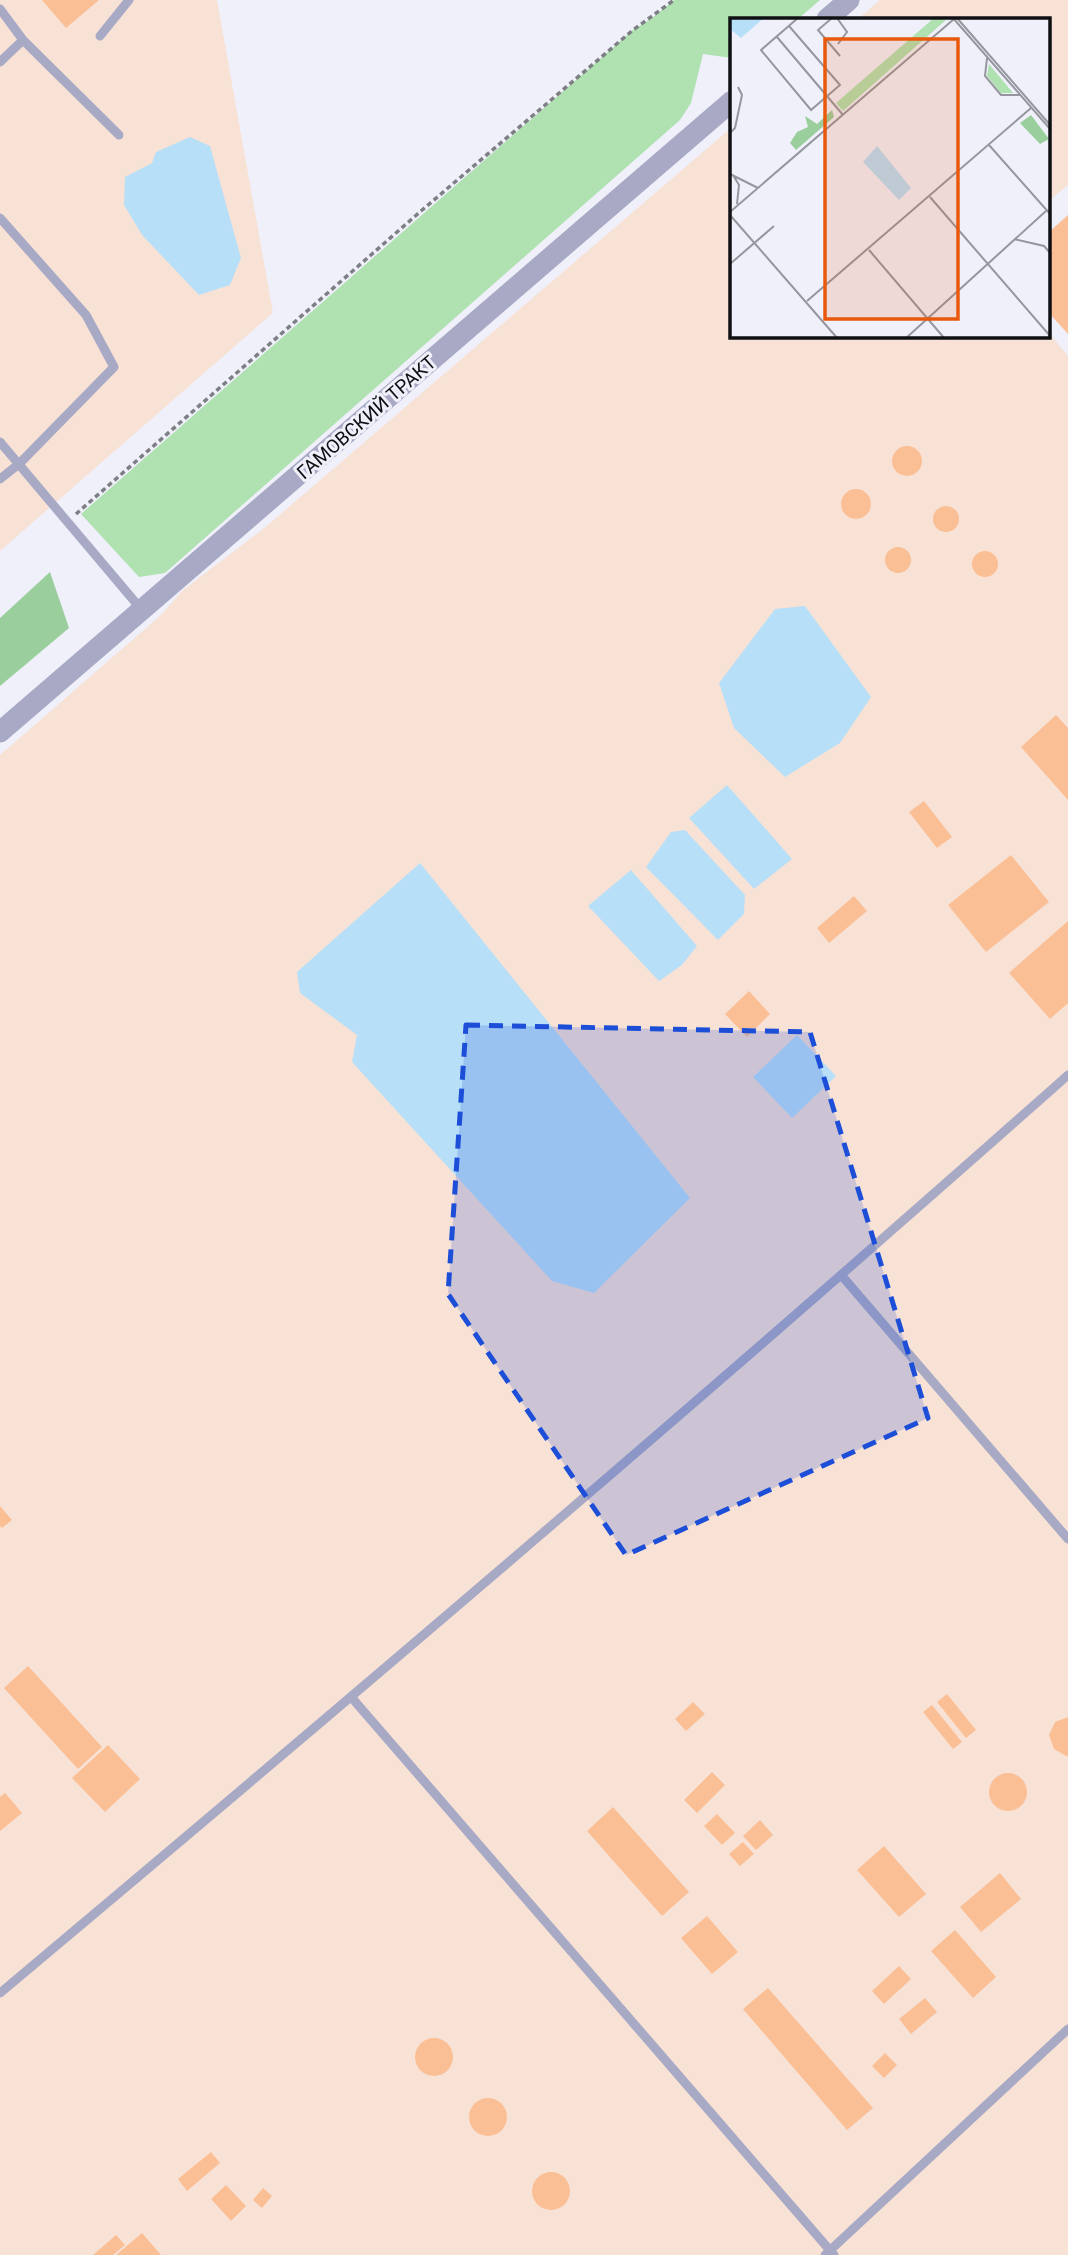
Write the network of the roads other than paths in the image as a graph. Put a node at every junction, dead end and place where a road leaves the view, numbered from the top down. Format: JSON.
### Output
{"nodes":[{"id":1,"x":129,"y":0,"type":"edge"},
{"id":2,"x":849,"y":0,"type":"edge"},
{"id":3,"x":0,"y":9,"type":"edge"},
{"id":4,"x":828,"y":18,"type":"edge"},
{"id":5,"x":100,"y":36,"type":"dead end"},
{"id":6,"x":23,"y":40,"type":"junction"},
{"id":7,"x":0,"y":62,"type":"edge"},
{"id":8,"x":730,"y":103,"type":"edge"},
{"id":9,"x":119,"y":135,"type":"dead end"},
{"id":10,"x":0,"y":218,"type":"edge"},
{"id":11,"x":0,"y":442,"type":"edge"},
{"id":12,"x":19,"y":464,"type":"junction"},
{"id":13,"x":0,"y":479,"type":"edge"},
{"id":14,"x":142,"y":611,"type":"junction"},
{"id":15,"x":0,"y":732,"type":"edge"},
{"id":16,"x":1068,"y":1075,"type":"edge"},
{"id":17,"x":842,"y":1276,"type":"junction"},
{"id":18,"x":1068,"y":1539,"type":"edge"},
{"id":19,"x":352,"y":1698,"type":"junction"},
{"id":20,"x":0,"y":1993,"type":"edge"},
{"id":21,"x":1068,"y":2029,"type":"edge"},
{"id":22,"x":830,"y":2254,"type":"edge"}],
"edges":[{"from":1,"to":5,"type":"lane"},
{"from":2,"to":4,"type":"street"},
{"from":3,"to":6,"type":"lane"},
{"from":6,"to":7,"type":"lane"},
{"from":6,"to":9,"type":"lane"},
{"from":8,"to":14,"type":"street","name":"ГАМОВСКИЙ ТРАКТ"},
{"from":10,"to":12,"type":"lane"},
{"from":11,"to":12,"type":"lane"},
{"from":12,"to":13,"type":"lane"},
{"from":12,"to":14,"type":"lane"},
{"from":14,"to":15,"type":"street","name":"ГАМОВСКИЙ ТРАКТ"},
{"from":16,"to":17,"type":"lane"},
{"from":17,"to":18,"type":"lane"},
{"from":17,"to":19,"type":"lane"},
{"from":19,"to":20,"type":"lane"},
{"from":19,"to":22,"type":"lane"},
{"from":21,"to":22,"type":"lane"}]}
